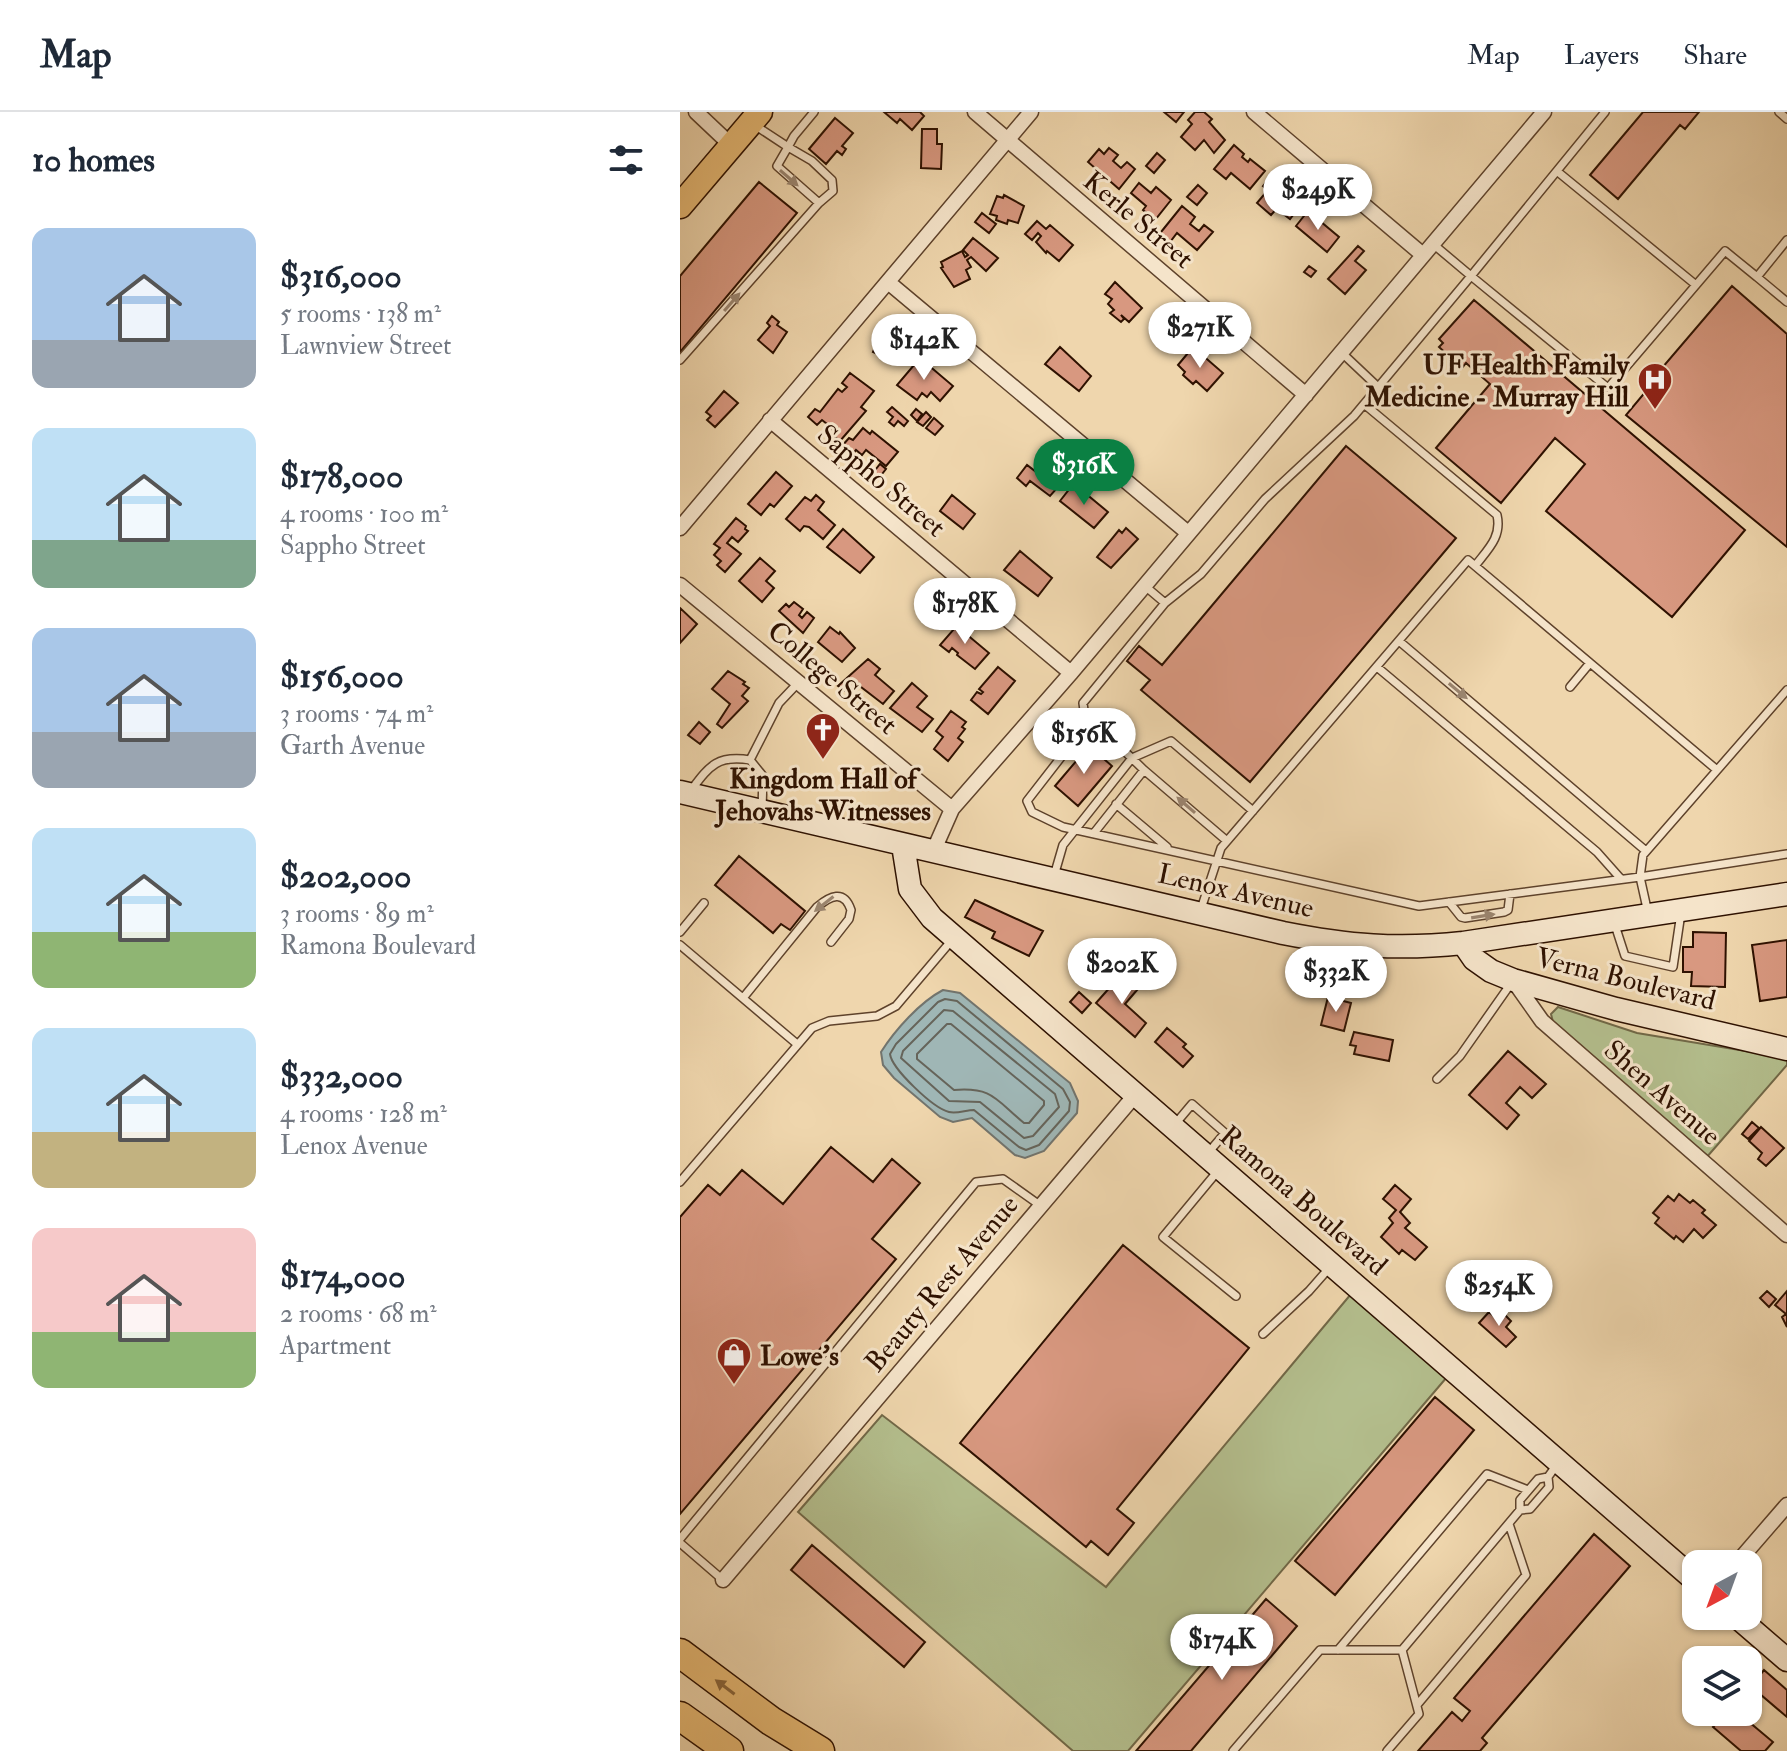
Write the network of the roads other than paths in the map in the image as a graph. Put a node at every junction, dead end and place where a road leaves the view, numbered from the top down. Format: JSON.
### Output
{"nodes":[{"id":1,"x":696,"y":112,"type":"edge"},
{"id":2,"x":814,"y":112,"type":"edge"},
{"id":3,"x":975,"y":112,"type":"edge"},
{"id":4,"x":1031,"y":112,"type":"edge"},
{"id":5,"x":1254,"y":112,"type":"edge"},
{"id":6,"x":1605,"y":112,"type":"edge"},
{"id":7,"x":1779,"y":112,"type":"edge"},
{"id":8,"x":1541,"y":113,"type":"edge"},
{"id":9,"x":756,"y":117,"type":"edge"},
{"id":10,"x":1787,"y":119,"type":"edge"},
{"id":11,"x":1006,"y":141,"type":"junction"},
{"id":12,"x":732,"y":146,"type":"junction"},
{"id":13,"x":788,"y":147,"type":"junction"},
{"id":14,"x":1558,"y":172,"type":"junction"},
{"id":15,"x":819,"y":203,"type":"junction"},
{"id":16,"x":680,"y":206,"type":"edge"},
{"id":17,"x":1787,"y":240,"type":"edge"},
{"id":18,"x":1428,"y":250,"type":"junction"},
{"id":19,"x":1471,"y":276,"type":"junction"},
{"id":20,"x":1757,"y":277,"type":"junction"},
{"id":21,"x":888,"y":282,"type":"junction"},
{"id":22,"x":1696,"y":285,"type":"junction"},
{"id":23,"x":1787,"y":302,"type":"edge"},
{"id":24,"x":1341,"y":353,"type":"junction"},
{"id":25,"x":680,"y":360,"type":"edge"},
{"id":26,"x":1378,"y":387,"type":"junction"},
{"id":27,"x":1306,"y":395,"type":"junction"},
{"id":28,"x":1364,"y":404,"type":"junction"},
{"id":29,"x":770,"y":420,"type":"junction"},
{"id":30,"x":680,"y":528,"type":"edge"},
{"id":31,"x":1188,"y":533,"type":"junction"},
{"id":32,"x":1475,"y":566,"type":"junction"},
{"id":33,"x":680,"y":585,"type":"edge"},
{"id":34,"x":1144,"y":585,"type":"junction"},
{"id":35,"x":1165,"y":603,"type":"junction"},
{"id":36,"x":1399,"y":641,"type":"junction"},
{"id":37,"x":1590,"y":663,"type":"junction"},
{"id":38,"x":1377,"y":667,"type":"junction"},
{"id":39,"x":1071,"y":673,"type":"junction"},
{"id":40,"x":798,"y":683,"type":"junction"},
{"id":41,"x":1570,"y":687,"type":"dead end"},
{"id":42,"x":1787,"y":690,"type":"edge"},
{"id":43,"x":1086,"y":725,"type":"junction"},
{"id":44,"x":1132,"y":758,"type":"junction"},
{"id":45,"x":750,"y":760,"type":"junction"},
{"id":46,"x":1144,"y":770,"type":"junction"},
{"id":47,"x":1717,"y":770,"type":"junction"},
{"id":48,"x":684,"y":793,"type":"edge"},
{"id":49,"x":1116,"y":804,"type":"junction"},
{"id":50,"x":952,"y":809,"type":"junction"},
{"id":51,"x":1253,"y":811,"type":"junction"},
{"id":52,"x":762,"y":812,"type":"junction"},
{"id":53,"x":1074,"y":829,"type":"junction"},
{"id":54,"x":1094,"y":833,"type":"junction"},
{"id":55,"x":1227,"y":841,"type":"junction"},
{"id":56,"x":903,"y":845,"type":"junction"},
{"id":57,"x":1169,"y":849,"type":"junction"},
{"id":58,"x":1646,"y":851,"type":"junction"},
{"id":59,"x":933,"y":852,"type":"junction"},
{"id":60,"x":1787,"y":854,"type":"edge"},
{"id":61,"x":1216,"y":859,"type":"junction"},
{"id":62,"x":1640,"y":877,"type":"junction"},
{"id":63,"x":1621,"y":879,"type":"junction"},
{"id":64,"x":1053,"y":880,"type":"junction"},
{"id":65,"x":1510,"y":894,"type":"junction"},
{"id":66,"x":1787,"y":894,"type":"edge"},
{"id":67,"x":1449,"y":902,"type":"junction"},
{"id":68,"x":704,"y":903,"type":"dead end"},
{"id":69,"x":1681,"y":911,"type":"junction"},
{"id":70,"x":1199,"y":914,"type":"junction"},
{"id":71,"x":1648,"y":915,"type":"junction"},
{"id":72,"x":1614,"y":920,"type":"junction"},
{"id":73,"x":680,"y":932,"type":"edge"},
{"id":74,"x":955,"y":937,"type":"junction"},
{"id":75,"x":831,"y":942,"type":"dead end"},
{"id":76,"x":1463,"y":943,"type":"junction"},
{"id":77,"x":680,"y":945,"type":"edge"},
{"id":78,"x":1513,"y":980,"type":"junction"},
{"id":79,"x":743,"y":998,"type":"junction"},
{"id":80,"x":797,"y":1044,"type":"junction"},
{"id":81,"x":1787,"y":1049,"type":"edge"},
{"id":82,"x":1437,"y":1079,"type":"dead end"},
{"id":83,"x":1136,"y":1094,"type":"junction"},
{"id":84,"x":1214,"y":1161,"type":"junction"},
{"id":85,"x":680,"y":1182,"type":"edge"},
{"id":86,"x":1041,"y":1206,"type":"junction"},
{"id":87,"x":1787,"y":1235,"type":"edge"},
{"id":88,"x":1333,"y":1264,"type":"junction"},
{"id":89,"x":1236,"y":1296,"type":"dead end"},
{"id":90,"x":1263,"y":1334,"type":"dead end"},
{"id":91,"x":1554,"y":1469,"type":"junction"},
{"id":92,"x":1528,"y":1490,"type":"junction"},
{"id":93,"x":1787,"y":1505,"type":"edge"},
{"id":94,"x":1520,"y":1510,"type":"junction"},
{"id":95,"x":1509,"y":1524,"type":"junction"},
{"id":96,"x":680,"y":1541,"type":"edge"},
{"id":97,"x":1748,"y":1550,"type":"edge"},
{"id":98,"x":1682,"y":1570,"type":"edge"},
{"id":99,"x":723,"y":1580,"type":"joint"},
{"id":100,"x":1752,"y":1630,"type":"edge"},
{"id":101,"x":1338,"y":1650,"type":"junction"},
{"id":102,"x":1402,"y":1650,"type":"junction"},
{"id":103,"x":680,"y":1653,"type":"edge"},
{"id":104,"x":1787,"y":1660,"type":"edge"},
{"id":105,"x":1417,"y":1705,"type":"junction"},
{"id":106,"x":680,"y":1716,"type":"edge"},
{"id":107,"x":729,"y":1751,"type":"edge"},
{"id":108,"x":820,"y":1751,"type":"edge"},
{"id":109,"x":1233,"y":1751,"type":"edge"},
{"id":110,"x":1387,"y":1751,"type":"edge"}],
"edges":[{"from":1,"to":12,"type":"street"},
{"from":2,"to":13,"type":"lane"},
{"from":3,"to":11,"type":"street","name":"Kerle Street"},
{"from":4,"to":11,"type":"street"},
{"from":5,"to":18,"type":"street"},
{"from":6,"to":14,"type":"lane"},
{"from":7,"to":10,"type":"lane"},
{"from":8,"to":18,"type":"street"},
{"from":9,"to":12,"type":"main road"},
{"from":9,"to":13,"type":"lane"},
{"from":11,"to":21,"type":"street"},
{"from":11,"to":27,"type":"street","name":"Kerle Street"},
{"from":12,"to":16,"type":"main road"},
{"from":13,"to":15,"type":"lane","one_way":true},
{"from":13,"to":15,"type":"lane"},
{"from":14,"to":19,"type":"lane"},
{"from":14,"to":22,"type":"lane"},
{"from":25,"to":15,"type":"lane","one_way":true},
{"from":17,"to":20,"type":"lane"},
{"from":18,"to":19,"type":"lane"},
{"from":18,"to":24,"type":"street"},
{"from":19,"to":22,"type":"lane"},
{"from":19,"to":26,"type":"lane"},
{"from":20,"to":22,"type":"lane"},
{"from":20,"to":23,"type":"lane"},
{"from":21,"to":29,"type":"street"},
{"from":21,"to":31,"type":"street"},
{"from":24,"to":26,"type":"lane"},
{"from":24,"to":27,"type":"street"},
{"from":26,"to":28,"type":"lane"},
{"from":27,"to":31,"type":"street"},
{"from":28,"to":32,"type":"lane"},
{"from":28,"to":35,"type":"lane"},
{"from":29,"to":30,"type":"street"},
{"from":29,"to":39,"type":"street","name":"Sappho Street"},
{"from":31,"to":34,"type":"street"},
{"from":32,"to":36,"type":"lane"},
{"from":32,"to":37,"type":"lane"},
{"from":33,"to":40,"type":"street","name":"College Street"},
{"from":34,"to":35,"type":"lane"},
{"from":34,"to":39,"type":"street"},
{"from":35,"to":43,"type":"lane"},
{"from":36,"to":38,"type":"lane"},
{"from":36,"to":58,"type":"lane","one_way":true},
{"from":37,"to":41,"type":"lane"},
{"from":37,"to":47,"type":"lane"},
{"from":38,"to":51,"type":"lane"},
{"from":38,"to":63,"type":"lane"},
{"from":39,"to":50,"type":"street"},
{"from":40,"to":45,"type":"lane"},
{"from":40,"to":50,"type":"street","name":"College Street"},
{"from":42,"to":47,"type":"lane"},
{"from":43,"to":44,"type":"lane"},
{"from":43,"to":53,"type":"lane"},
{"from":44,"to":46,"type":"lane"},
{"from":44,"to":51,"type":"lane"},
{"from":44,"to":53,"type":"lane"},
{"from":45,"to":48,"type":"lane"},
{"from":45,"to":52,"type":"lane"},
{"from":46,"to":49,"type":"lane"},
{"from":55,"to":46,"type":"lane","one_way":true},
{"from":47,"to":58,"type":"lane"},
{"from":48,"to":52,"type":"street","name":"Lenox Avenue"},
{"from":49,"to":54,"type":"lane"},
{"from":49,"to":57,"type":"lane"},
{"from":50,"to":59,"type":"street"},
{"from":51,"to":55,"type":"lane"},
{"from":52,"to":56,"type":"street","name":"Lenox Avenue"},
{"from":53,"to":54,"type":"lane"},
{"from":53,"to":64,"type":"lane"},
{"from":54,"to":57,"type":"lane"},
{"from":55,"to":61,"type":"lane"},
{"from":56,"to":59,"type":"street","name":"Lenox Avenue"},
{"from":56,"to":74,"type":"street","name":"Ramona Boulevard"},
{"from":57,"to":61,"type":"lane"},
{"from":58,"to":62,"type":"lane"},
{"from":59,"to":64,"type":"street","name":"Lenox Avenue"},
{"from":60,"to":62,"type":"lane"},
{"from":61,"to":67,"type":"lane"},
{"from":61,"to":70,"type":"lane"},
{"from":62,"to":63,"type":"lane"},
{"from":62,"to":71,"type":"lane"},
{"from":63,"to":65,"type":"lane"},
{"from":64,"to":70,"type":"street","name":"Lenox Avenue"},
{"from":65,"to":67,"type":"lane"},
{"from":67,"to":65,"type":"lane","one_way":true},
{"from":66,"to":69,"type":"street","name":"Lenox Avenue"},
{"from":68,"to":73,"type":"lane"},
{"from":69,"to":71,"type":"street","name":"Lenox Avenue"},
{"from":69,"to":72,"type":"lane"},
{"from":70,"to":76,"type":"street","name":"Lenox Avenue"},
{"from":71,"to":72,"type":"street","name":"Lenox Avenue"},
{"from":72,"to":76,"type":"street","name":"Lenox Avenue"},
{"from":74,"to":80,"type":"lane"},
{"from":74,"to":83,"type":"street","name":"Ramona Boulevard"},
{"from":75,"to":79,"type":"lane","one_way":true},
{"from":76,"to":78,"type":"street","name":"Verna Boulevard"},
{"from":77,"to":79,"type":"lane"},
{"from":78,"to":81,"type":"street","name":"Verna Boulevard"},
{"from":78,"to":82,"type":"lane"},
{"from":78,"to":87,"type":"street","name":"Shen Avenue"},
{"from":79,"to":80,"type":"lane"},
{"from":80,"to":85,"type":"lane"},
{"from":83,"to":84,"type":"street","name":"Ramona Boulevard"},
{"from":83,"to":86,"type":"street","name":"Beauty Rest Avenue"},
{"from":84,"to":88,"type":"street","name":"Ramona Boulevard"},
{"from":84,"to":89,"type":"lane"},
{"from":86,"to":96,"type":"lane"},
{"from":86,"to":99,"type":"street","name":"Beauty Rest Avenue"},
{"from":88,"to":90,"type":"lane"},
{"from":88,"to":91,"type":"street","name":"Ramona Boulevard"},
{"from":91,"to":92,"type":"lane"},
{"from":91,"to":94,"type":"lane"},
{"from":91,"to":98,"type":"street","name":"Ramona Boulevard"},
{"from":92,"to":94,"type":"lane"},
{"from":92,"to":101,"type":"lane"},
{"from":93,"to":97,"type":"street"},
{"from":94,"to":95,"type":"lane"},
{"from":95,"to":102,"type":"lane"},
{"from":95,"to":105,"type":"lane"},
{"from":96,"to":99,"type":"lane"},
{"from":100,"to":104,"type":"street"},
{"from":101,"to":102,"type":"lane"},
{"from":101,"to":109,"type":"lane"},
{"from":102,"to":105,"type":"lane"},
{"from":108,"to":103,"type":"highway","one_way":true},
{"from":105,"to":110,"type":"lane"},
{"from":106,"to":107,"type":"highway"}]}
